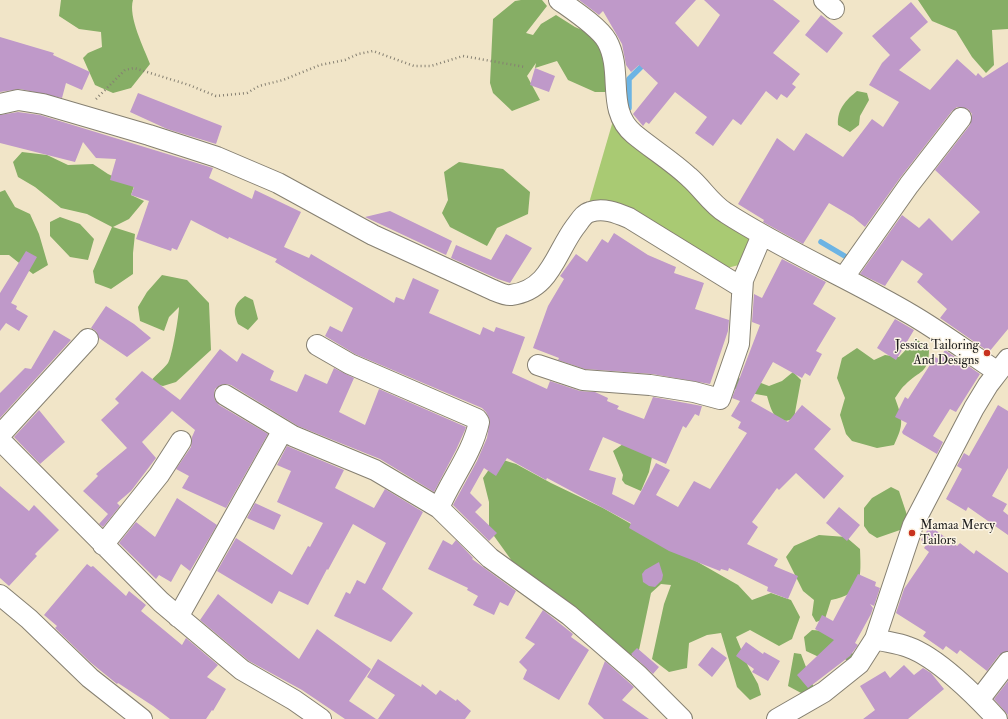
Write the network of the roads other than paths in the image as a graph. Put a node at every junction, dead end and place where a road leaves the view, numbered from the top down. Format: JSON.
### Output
{"nodes":[{"id":1,"x":559,"y":0,"type":"edge"},
{"id":2,"x":0,"y":104,"type":"edge"},
{"id":3,"x":961,"y":118,"type":"dead end"},
{"id":4,"x":762,"y":235,"type":"junction"},
{"id":5,"x":844,"y":277,"type":"junction"},
{"id":6,"x":741,"y":287,"type":"junction"},
{"id":7,"x":88,"y":339,"type":"dead end"},
{"id":8,"x":317,"y":345,"type":"dead end"},
{"id":9,"x":538,"y":365,"type":"dead end"},
{"id":10,"x":1003,"y":365,"type":"edge"},
{"id":11,"x":225,"y":395,"type":"dead end"},
{"id":12,"x":283,"y":430,"type":"junction"},
{"id":13,"x":0,"y":435,"type":"edge"},
{"id":14,"x":0,"y":440,"type":"edge"},
{"id":15,"x":181,"y":442,"type":"dead end"},
{"id":16,"x":439,"y":508,"type":"junction"},
{"id":17,"x":103,"y":545,"type":"junction"},
{"id":18,"x":0,"y":595,"type":"edge"},
{"id":19,"x":178,"y":617,"type":"junction"},
{"id":20,"x":875,"y":639,"type":"junction"},
{"id":21,"x":1008,"y":662,"type":"edge"},
{"id":22,"x":978,"y":700,"type":"junction"},
{"id":23,"x":142,"y":719,"type":"edge"},
{"id":24,"x":322,"y":719,"type":"edge"},
{"id":25,"x":682,"y":719,"type":"edge"},
{"id":26,"x":777,"y":719,"type":"edge"},
{"id":27,"x":997,"y":719,"type":"edge"}],
"edges":[{"from":1,"to":4,"type":"street"},
{"from":2,"to":6,"type":"street"},
{"from":3,"to":5,"type":"street"},
{"from":4,"to":5,"type":"street"},
{"from":4,"to":6,"type":"street"},
{"from":5,"to":10,"type":"street"},
{"from":6,"to":9,"type":"street"},
{"from":7,"to":13,"type":"street"},
{"from":8,"to":16,"type":"street"},
{"from":10,"to":20,"type":"street"},
{"from":11,"to":12,"type":"street"},
{"from":12,"to":16,"type":"street"},
{"from":12,"to":19,"type":"street"},
{"from":14,"to":17,"type":"street"},
{"from":15,"to":17,"type":"street"},
{"from":16,"to":25,"type":"street"},
{"from":17,"to":19,"type":"street"},
{"from":18,"to":23,"type":"street"},
{"from":19,"to":24,"type":"street"},
{"from":20,"to":22,"type":"street"},
{"from":20,"to":26,"type":"street"},
{"from":21,"to":22,"type":"street"},
{"from":22,"to":27,"type":"street"}]}
